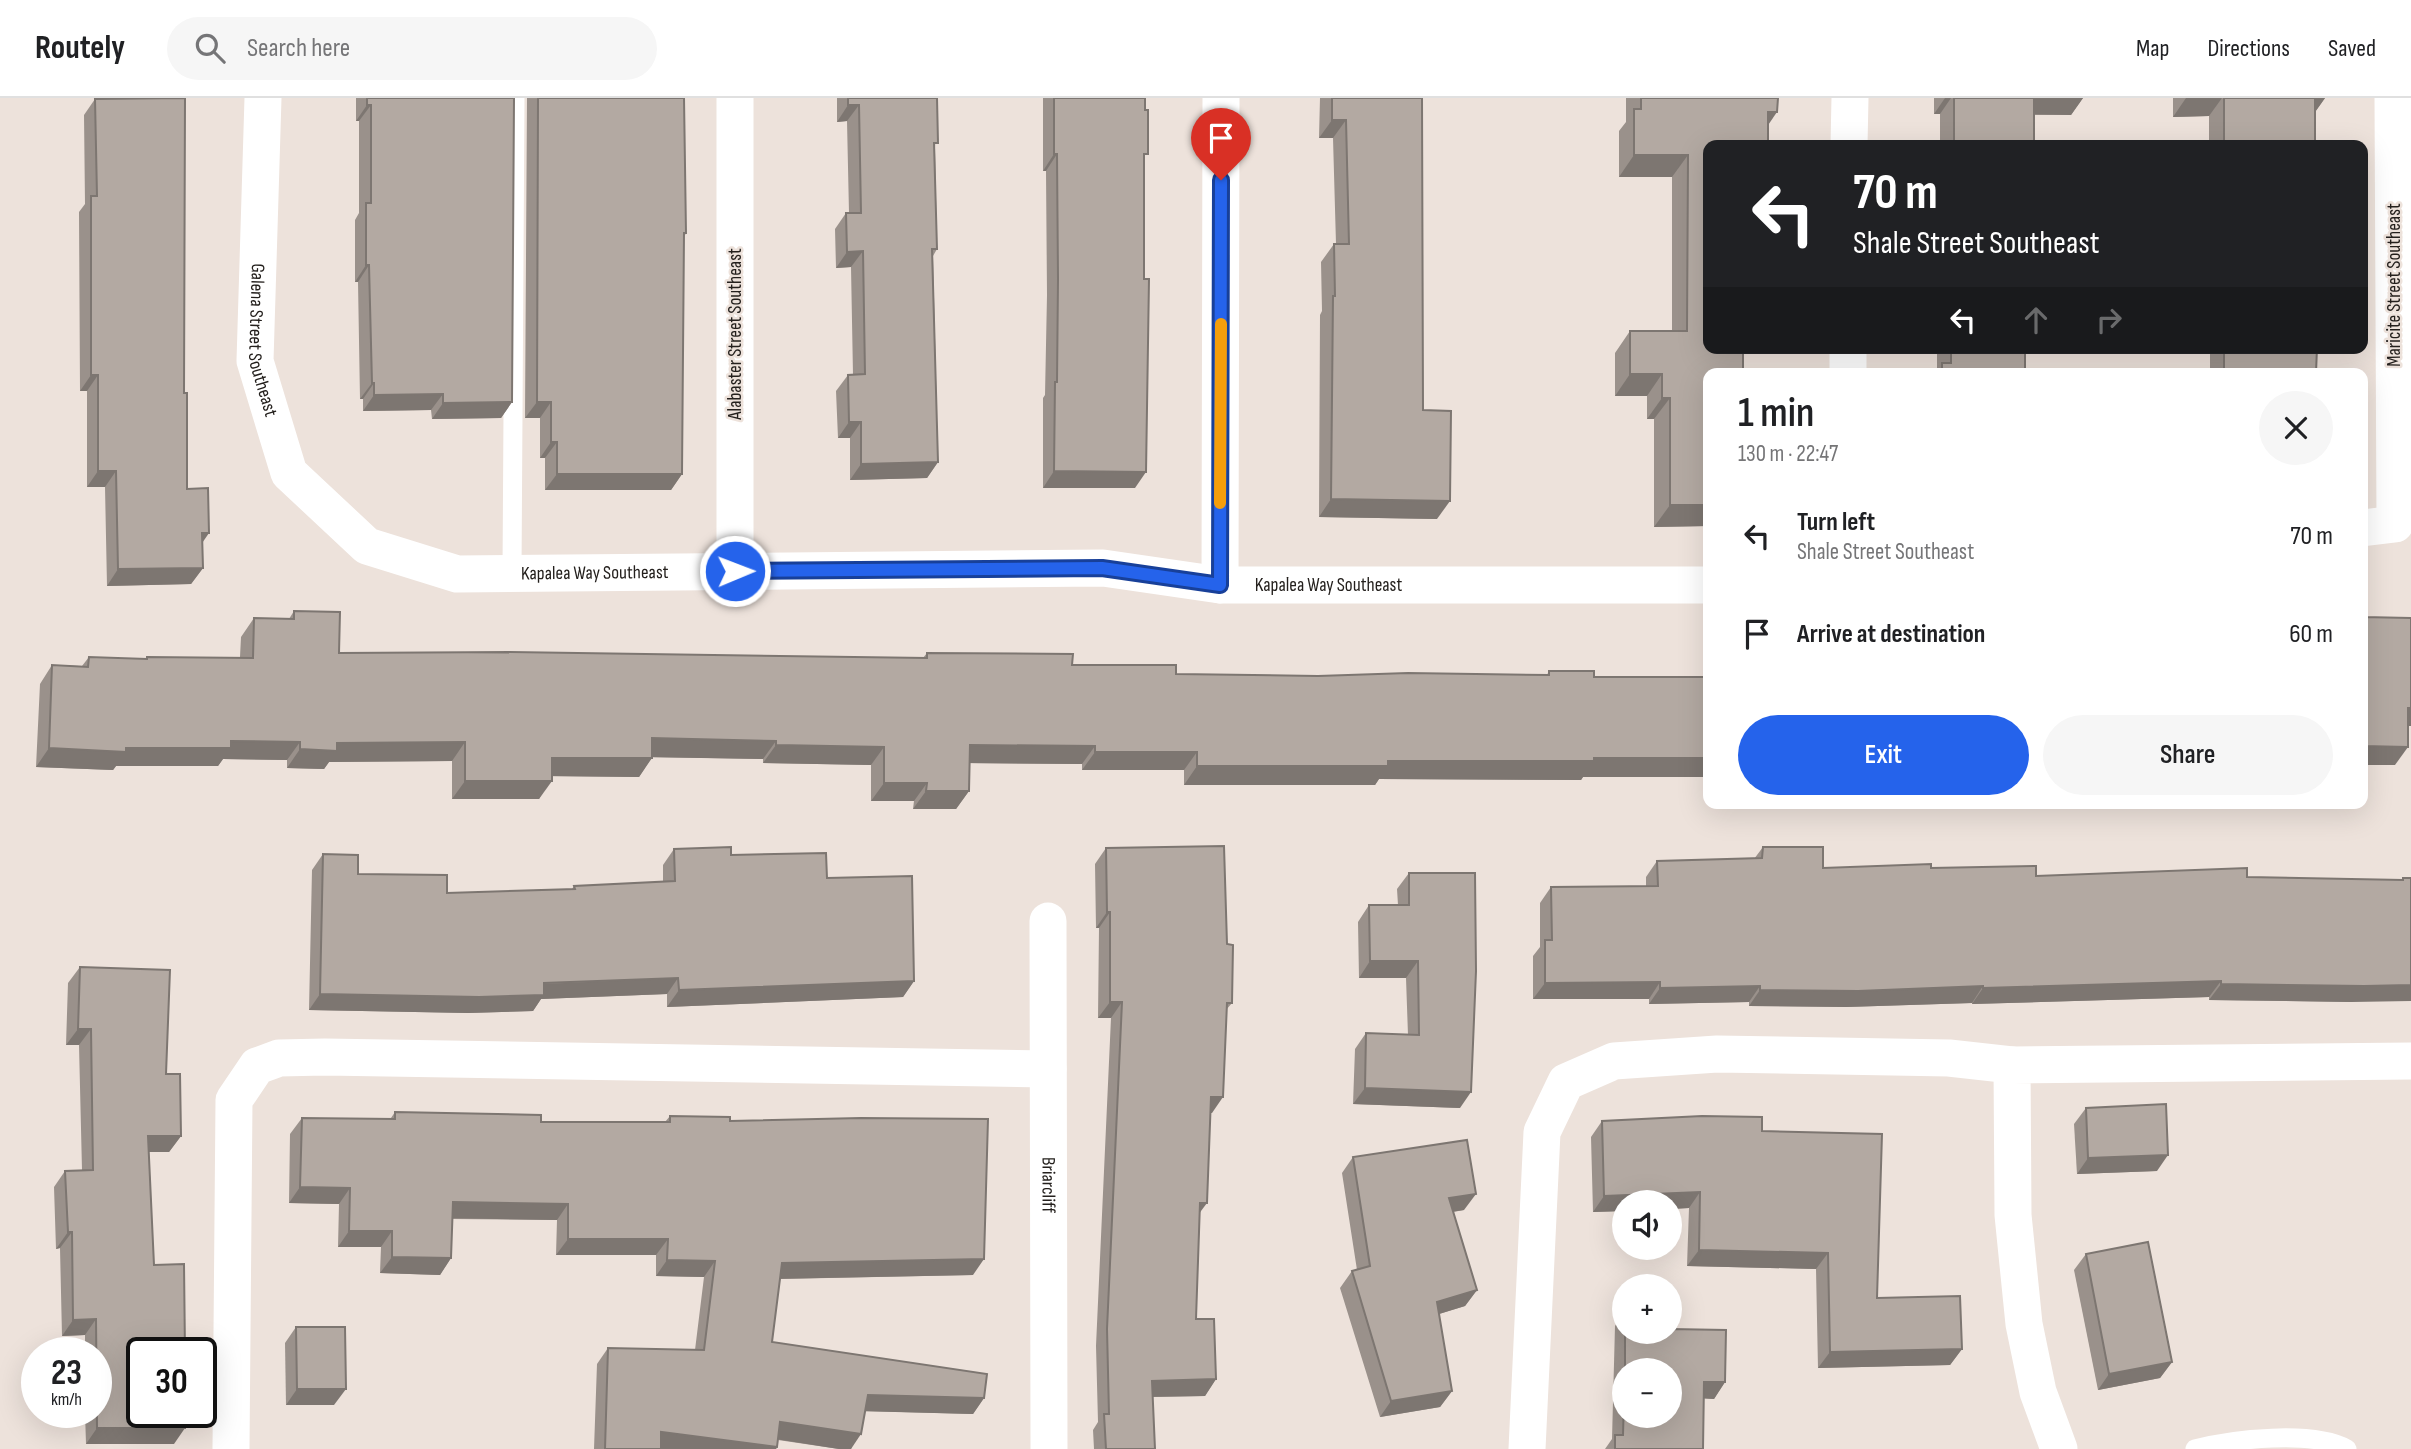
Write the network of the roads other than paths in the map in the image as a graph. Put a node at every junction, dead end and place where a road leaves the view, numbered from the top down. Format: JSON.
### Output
{"nodes":[{"id":1,"x":263,"y":98,"type":"edge"},
{"id":2,"x":515,"y":98,"type":"edge"},
{"id":3,"x":735,"y":98,"type":"edge"},
{"id":4,"x":1221,"y":98,"type":"edge"},
{"id":5,"x":1850,"y":98,"type":"edge"},
{"id":6,"x":2393,"y":98,"type":"edge"},
{"id":7,"x":1849,"y":140,"type":"edge"},
{"id":8,"x":2389,"y":525,"type":"edge"},
{"id":9,"x":367,"y":546,"type":"joint"},
{"id":10,"x":735,"y":571,"type":"junction"},
{"id":11,"x":512,"y":573,"type":"junction"},
{"id":12,"x":1220,"y":585,"type":"junction"},
{"id":13,"x":1703,"y":585,"type":"edge"},
{"id":14,"x":1048,"y":921,"type":"dead end"},
{"id":15,"x":2411,"y":1061,"type":"edge"},
{"id":16,"x":2012,"y":1065,"type":"junction"},
{"id":17,"x":1048,"y":1069,"type":"junction"},
{"id":18,"x":231,"y":1449,"type":"edge"},
{"id":19,"x":1049,"y":1449,"type":"edge"},
{"id":20,"x":1527,"y":1449,"type":"edge"},
{"id":21,"x":2059,"y":1449,"type":"edge"},
{"id":22,"x":2195,"y":1449,"type":"edge"},
{"id":23,"x":2347,"y":1449,"type":"edge"}],
"edges":[{"from":1,"to":9,"type":"street","name":"Galena Street Southeast"},
{"from":2,"to":11,"type":"lane"},
{"from":3,"to":10,"type":"street","name":"Alabaster Street Southeast"},
{"from":4,"to":12,"type":"street"},
{"from":5,"to":7,"type":"street"},
{"from":6,"to":8,"type":"street","name":"Maricite Street Southeast"},
{"from":9,"to":11,"type":"street","name":"Kapalea Way Southeast"},
{"from":10,"to":11,"type":"street","name":"Kapalea Way Southeast"},
{"from":10,"to":12,"type":"street","name":"Kapalea Way Southeast"},
{"from":12,"to":13,"type":"street","name":"Kapalea Way Southeast"},
{"from":14,"to":17,"type":"street","name":"Briarcliff"},
{"from":15,"to":16,"type":"street"},
{"from":16,"to":20,"type":"street"},
{"from":16,"to":21,"type":"street"},
{"from":17,"to":18,"type":"street"},
{"from":17,"to":19,"type":"street","name":"Briarcliff"},
{"from":22,"to":23,"type":"lane"}]}
